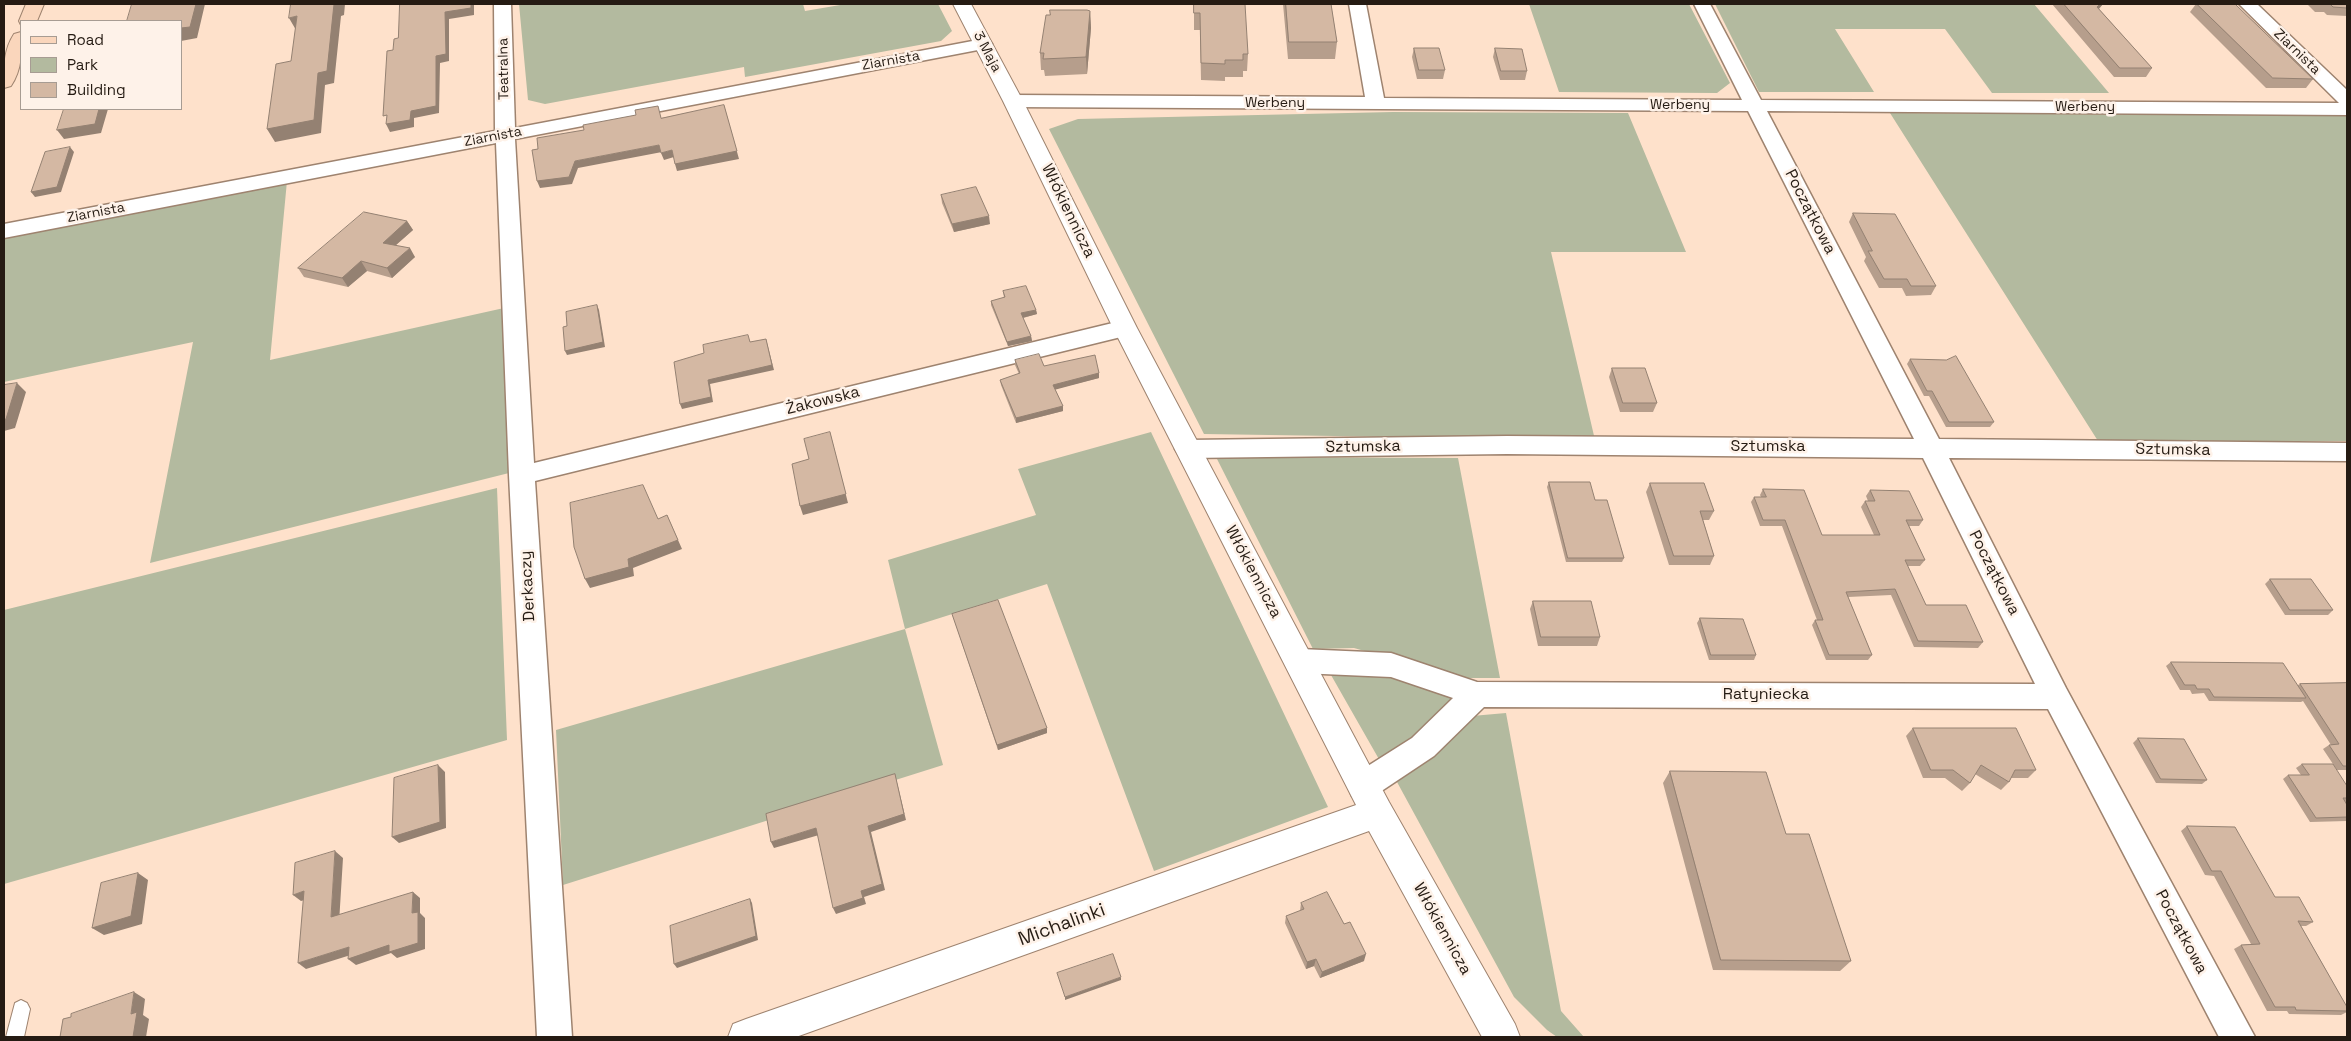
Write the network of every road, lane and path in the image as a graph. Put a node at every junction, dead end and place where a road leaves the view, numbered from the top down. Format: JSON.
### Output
{"nodes":[{"id":1,"x":36,"y":4,"type":"edge"},
{"id":2,"x":502,"y":4,"type":"edge"},
{"id":3,"x":962,"y":4,"type":"edge"},
{"id":4,"x":1357,"y":4,"type":"edge"},
{"id":5,"x":1702,"y":4,"type":"edge"},
{"id":6,"x":2247,"y":4,"type":"edge"},
{"id":7,"x":28,"y":20,"type":"edge"},
{"id":8,"x":20,"y":41,"type":"edge"},
{"id":9,"x":983,"y":44,"type":"junction"},
{"id":10,"x":4,"y":82,"type":"edge"},
{"id":11,"x":2347,"y":100,"type":"edge"},
{"id":12,"x":1013,"y":101,"type":"junction"},
{"id":13,"x":1376,"y":103,"type":"junction"},
{"id":14,"x":1755,"y":106,"type":"junction"},
{"id":15,"x":2347,"y":109,"type":"edge"},
{"id":16,"x":505,"y":134,"type":"junction"},
{"id":17,"x":4,"y":231,"type":"edge"},
{"id":18,"x":1125,"y":328,"type":"junction"},
{"id":19,"x":1931,"y":448,"type":"junction"},
{"id":20,"x":1188,"y":449,"type":"junction"},
{"id":21,"x":2347,"y":452,"type":"edge"},
{"id":22,"x":522,"y":475,"type":"junction"},
{"id":23,"x":1300,"y":661,"type":"junction"},
{"id":24,"x":1477,"y":694,"type":"junction"},
{"id":25,"x":2056,"y":698,"type":"junction"},
{"id":26,"x":1370,"y":800,"type":"junction"},
{"id":27,"x":21,"y":1009,"type":"dead end"},
{"id":28,"x":15,"y":1037,"type":"edge"},
{"id":29,"x":556,"y":1037,"type":"edge"},
{"id":30,"x":746,"y":1037,"type":"edge"},
{"id":31,"x":1502,"y":1037,"type":"edge"},
{"id":32,"x":2238,"y":1037,"type":"edge"}],
"edges":[{"from":1,"to":7,"type":"main road"},
{"from":2,"to":16,"type":"street","name":"Teatralna"},
{"from":3,"to":9,"type":"street","name":"3 Maja"},
{"from":4,"to":13,"type":"street"},
{"from":5,"to":14,"type":"street","name":"Początkowa"},
{"from":6,"to":11,"type":"street","name":"Ziarnista"},
{"from":8,"to":10,"type":"main road"},
{"from":9,"to":12,"type":"street","name":"3 Maja"},
{"from":9,"to":16,"type":"street","name":"Ziarnista"},
{"from":12,"to":13,"type":"street","name":"Werbeny"},
{"from":12,"to":18,"type":"street","name":"Włókiennicza"},
{"from":13,"to":14,"type":"street","name":"Werbeny"},
{"from":14,"to":15,"type":"street","name":"Werbeny"},
{"from":14,"to":19,"type":"street","name":"Początkowa"},
{"from":16,"to":17,"type":"street","name":"Ziarnista"},
{"from":16,"to":22,"type":"street","name":"Derkaczy"},
{"from":18,"to":20,"type":"street","name":"Włókiennicza"},
{"from":18,"to":22,"type":"street","name":"Żakowska"},
{"from":19,"to":20,"type":"street","name":"Sztumska"},
{"from":19,"to":21,"type":"street","name":"Sztumska"},
{"from":19,"to":25,"type":"street","name":"Początkowa"},
{"from":20,"to":23,"type":"street","name":"Włókiennicza"},
{"from":22,"to":29,"type":"street","name":"Derkaczy"},
{"from":23,"to":24,"type":"street","name":"Ratyniecka"},
{"from":23,"to":26,"type":"street","name":"Włókiennicza"},
{"from":24,"to":25,"type":"street","name":"Ratyniecka"},
{"from":24,"to":26,"type":"street"},
{"from":25,"to":32,"type":"street","name":"Początkowa"},
{"from":26,"to":30,"type":"street","name":"Michalinki"},
{"from":26,"to":31,"type":"street","name":"Włókiennicza"},
{"from":27,"to":28,"type":"lane"}]}
